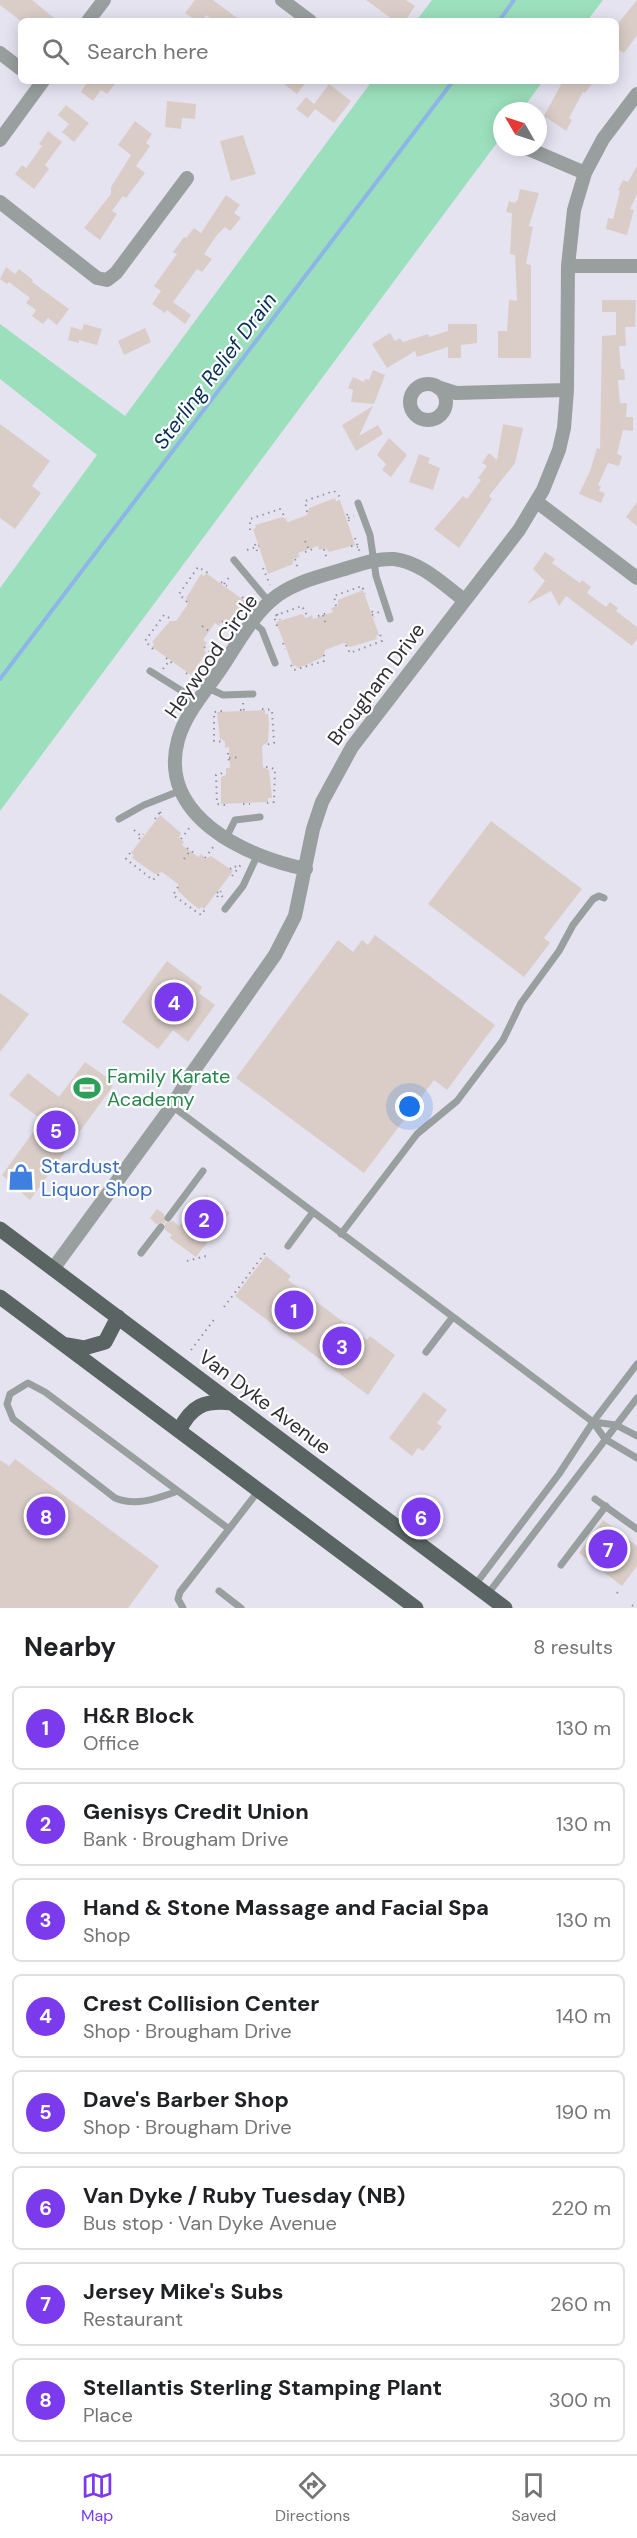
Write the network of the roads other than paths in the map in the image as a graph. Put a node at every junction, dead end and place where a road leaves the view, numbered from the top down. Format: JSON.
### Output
{"nodes":[{"id":1,"x":104,"y":0,"type":"edge"},
{"id":2,"x":282,"y":0,"type":"edge"},
{"id":3,"x":90,"y":18,"type":"edge"},
{"id":4,"x":306,"y":18,"type":"edge"},
{"id":5,"x":0,"y":53,"type":"edge"},
{"id":6,"x":18,"y":67,"type":"edge"},
{"id":7,"x":39,"y":84,"type":"edge"},
{"id":8,"x":637,"y":94,"type":"edge"},
{"id":9,"x":0,"y":140,"type":"edge"},
{"id":10,"x":545,"y":156,"type":"edge"},
{"id":11,"x":585,"y":173,"type":"junction"},
{"id":12,"x":187,"y":178,"type":"dead end"},
{"id":13,"x":0,"y":202,"type":"edge"},
{"id":14,"x":568,"y":266,"type":"junction"},
{"id":15,"x":637,"y":266,"type":"edge"},
{"id":16,"x":437,"y":387,"type":"junction"},
{"id":17,"x":567,"y":390,"type":"junction"},
{"id":18,"x":456,"y":393,"type":"junction"},
{"id":19,"x":444,"y":408,"type":"junction"},
{"id":20,"x":537,"y":502,"type":"junction"},
{"id":21,"x":358,"y":503,"type":"dead end"},
{"id":22,"x":234,"y":560,"type":"dead end"},
{"id":23,"x":374,"y":560,"type":"junction"},
{"id":24,"x":637,"y":578,"type":"edge"},
{"id":25,"x":464,"y":600,"type":"junction"},
{"id":26,"x":274,"y":608,"type":"junction"},
{"id":27,"x":390,"y":619,"type":"dead end"},
{"id":28,"x":253,"y":622,"type":"junction"},
{"id":29,"x":275,"y":663,"type":"dead end"},
{"id":30,"x":150,"y":671,"type":"dead end"},
{"id":31,"x":203,"y":685,"type":"junction"},
{"id":32,"x":253,"y":694,"type":"dead end"},
{"id":33,"x":198,"y":701,"type":"junction"},
{"id":34,"x":182,"y":790,"type":"junction"},
{"id":35,"x":260,"y":817,"type":"dead end"},
{"id":36,"x":119,"y":819,"type":"dead end"},
{"id":37,"x":220,"y":842,"type":"junction"},
{"id":38,"x":257,"y":856,"type":"junction"},
{"id":39,"x":306,"y":869,"type":"junction"},
{"id":40,"x":604,"y":898,"type":"dead end"},
{"id":41,"x":225,"y":909,"type":"dead end"},
{"id":42,"x":172,"y":1106,"type":"junction"},
{"id":43,"x":203,"y":1171,"type":"dead end"},
{"id":44,"x":313,"y":1212,"type":"junction"},
{"id":45,"x":168,"y":1218,"type":"dead end"},
{"id":46,"x":161,"y":1227,"type":"dead end"},
{"id":47,"x":0,"y":1229,"type":"edge"},
{"id":48,"x":341,"y":1234,"type":"junction"},
{"id":49,"x":288,"y":1246,"type":"dead end"},
{"id":50,"x":141,"y":1253,"type":"dead end"},
{"id":51,"x":53,"y":1269,"type":"junction"},
{"id":52,"x":0,"y":1297,"type":"edge"},
{"id":53,"x":118,"y":1317,"type":"junction"},
{"id":54,"x":452,"y":1317,"type":"junction"},
{"id":55,"x":64,"y":1345,"type":"junction"},
{"id":56,"x":426,"y":1352,"type":"dead end"},
{"id":57,"x":637,"y":1364,"type":"edge"},
{"id":58,"x":637,"y":1398,"type":"edge"},
{"id":59,"x":232,"y":1404,"type":"junction"},
{"id":60,"x":593,"y":1422,"type":"junction"},
{"id":61,"x":616,"y":1425,"type":"junction"},
{"id":62,"x":179,"y":1431,"type":"junction"},
{"id":63,"x":637,"y":1436,"type":"edge"},
{"id":64,"x":605,"y":1439,"type":"junction"},
{"id":65,"x":637,"y":1458,"type":"edge"},
{"id":66,"x":259,"y":1490,"type":"junction"},
{"id":67,"x":178,"y":1491,"type":"junction"},
{"id":68,"x":595,"y":1498,"type":"dead end"},
{"id":69,"x":606,"y":1506,"type":"junction"},
{"id":70,"x":229,"y":1529,"type":"junction"},
{"id":71,"x":637,"y":1529,"type":"edge"},
{"id":72,"x":561,"y":1565,"type":"dead end"},
{"id":73,"x":481,"y":1590,"type":"junction"},
{"id":74,"x":219,"y":1591,"type":"dead end"},
{"id":75,"x":183,"y":1608,"type":"edge"},
{"id":76,"x":241,"y":1608,"type":"edge"},
{"id":77,"x":416,"y":1608,"type":"edge"},
{"id":78,"x":505,"y":1608,"type":"edge"}],
"edges":[{"from":1,"to":3,"type":"street"},
{"from":2,"to":4,"type":"street"},
{"from":5,"to":6,"type":"street"},
{"from":7,"to":9,"type":"street"},
{"from":8,"to":11,"type":"street","name":"Brougham Drive"},
{"from":10,"to":11,"type":"street"},
{"from":11,"to":14,"type":"street","name":"Brougham Drive"},
{"from":12,"to":13,"type":"street"},
{"from":14,"to":15,"type":"street"},
{"from":14,"to":17,"type":"street","name":"Brougham Drive"},
{"from":16,"to":18,"type":"street"},
{"from":16,"to":19,"type":"street"},
{"from":16,"to":19,"type":"street"},
{"from":17,"to":18,"type":"street"},
{"from":17,"to":20,"type":"street","name":"Brougham Drive"},
{"from":18,"to":19,"type":"street"},
{"from":20,"to":24,"type":"street"},
{"from":20,"to":25,"type":"street","name":"Brougham Drive"},
{"from":21,"to":23,"type":"lane"},
{"from":22,"to":26,"type":"lane"},
{"from":23,"to":25,"type":"street","name":"Heywood Circle"},
{"from":23,"to":26,"type":"street","name":"Heywood Circle"},
{"from":23,"to":27,"type":"lane"},
{"from":25,"to":39,"type":"street","name":"Brougham Drive"},
{"from":26,"to":28,"type":"street","name":"Heywood Circle"},
{"from":28,"to":29,"type":"lane"},
{"from":28,"to":31,"type":"street","name":"Heywood Circle"},
{"from":30,"to":33,"type":"lane"},
{"from":31,"to":32,"type":"lane"},
{"from":31,"to":33,"type":"street","name":"Heywood Circle"},
{"from":33,"to":34,"type":"street","name":"Heywood Circle"},
{"from":34,"to":36,"type":"lane"},
{"from":34,"to":37,"type":"street","name":"Heywood Circle"},
{"from":35,"to":37,"type":"lane"},
{"from":37,"to":38,"type":"street","name":"Heywood Circle"},
{"from":38,"to":39,"type":"street","name":"Heywood Circle"},
{"from":38,"to":41,"type":"lane"},
{"from":39,"to":42,"type":"street","name":"Brougham Drive"},
{"from":40,"to":48,"type":"lane"},
{"from":42,"to":44,"type":"lane"},
{"from":42,"to":51,"type":"street","name":"Brougham Drive"},
{"from":43,"to":45,"type":"lane"},
{"from":44,"to":48,"type":"lane"},
{"from":44,"to":49,"type":"lane"},
{"from":46,"to":50,"type":"lane"},
{"from":47,"to":51,"type":"main road","name":"Van Dyke Avenue"},
{"from":48,"to":54,"type":"lane"},
{"from":51,"to":53,"type":"main road","name":"Van Dyke Avenue"},
{"from":52,"to":55,"type":"main road"},
{"from":53,"to":55,"type":"main road"},
{"from":53,"to":59,"type":"main road","name":"Van Dyke Avenue"},
{"from":54,"to":56,"type":"lane"},
{"from":54,"to":60,"type":"lane"},
{"from":55,"to":62,"type":"main road"},
{"from":57,"to":60,"type":"lane"},
{"from":58,"to":61,"type":"lane"},
{"from":59,"to":62,"type":"main road"},
{"from":59,"to":73,"type":"main road","name":"Van Dyke Avenue"},
{"from":60,"to":61,"type":"lane"},
{"from":60,"to":64,"type":"lane"},
{"from":60,"to":73,"type":"lane"},
{"from":61,"to":63,"type":"lane"},
{"from":61,"to":64,"type":"lane"},
{"from":62,"to":66,"type":"main road"},
{"from":64,"to":65,"type":"lane"},
{"from":64,"to":73,"type":"lane"},
{"from":66,"to":70,"type":"lane"},
{"from":66,"to":77,"type":"main road"},
{"from":67,"to":67,"type":"lane"},
{"from":67,"to":70,"type":"lane"},
{"from":68,"to":69,"type":"lane"},
{"from":69,"to":71,"type":"lane"},
{"from":69,"to":72,"type":"lane"},
{"from":70,"to":75,"type":"lane"},
{"from":73,"to":78,"type":"main road","name":"Van Dyke Avenue"},
{"from":74,"to":76,"type":"lane"}]}
